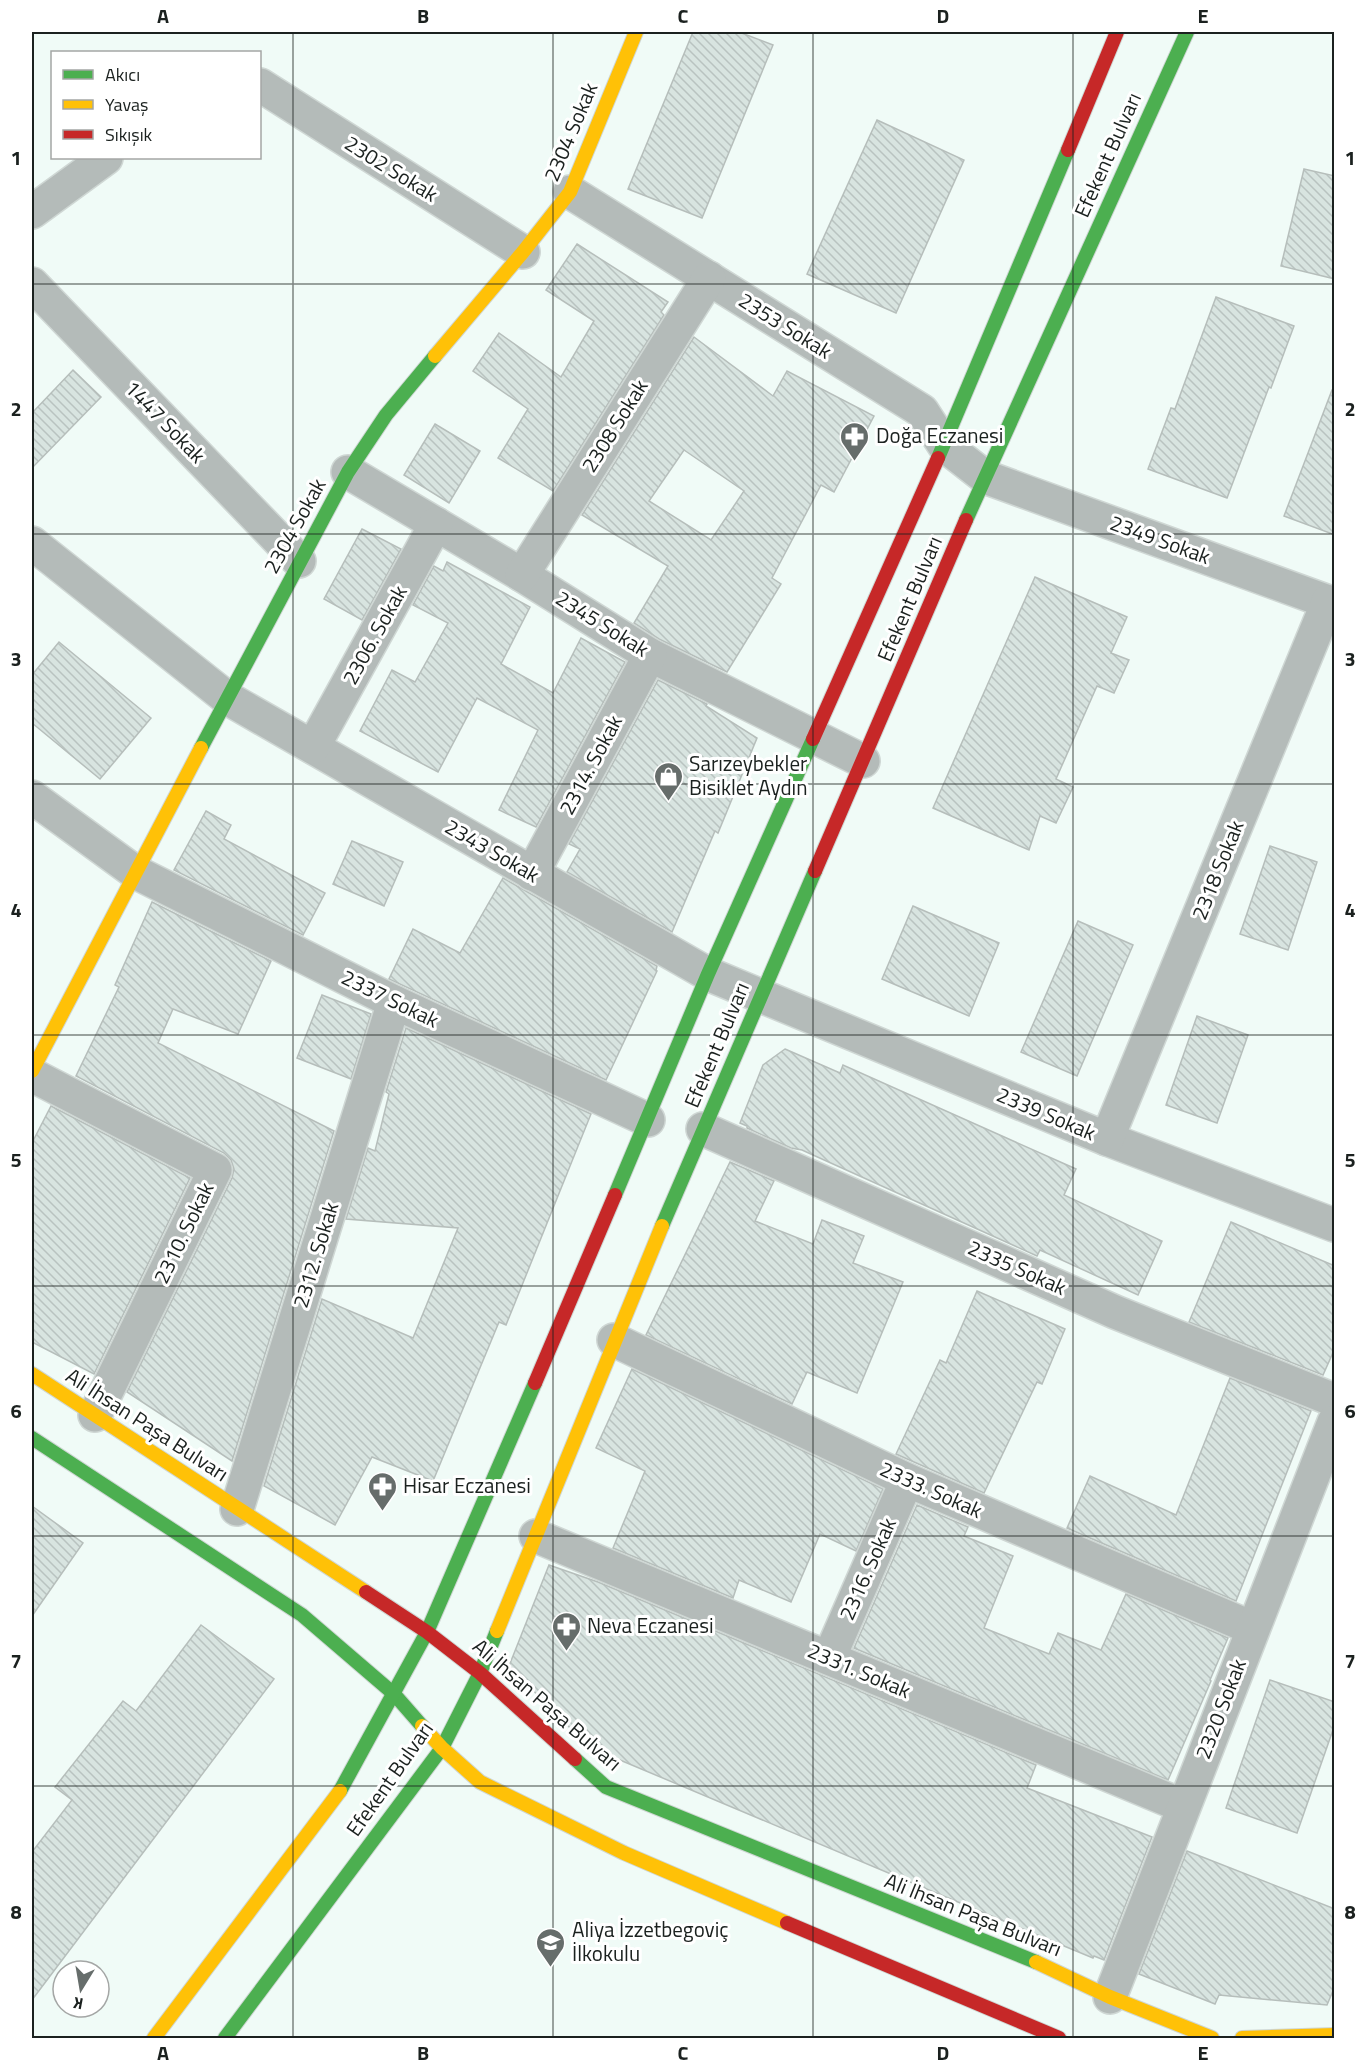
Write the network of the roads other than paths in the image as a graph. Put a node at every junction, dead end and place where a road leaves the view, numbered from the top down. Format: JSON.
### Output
{"nodes":[{"id":1,"x":636,"y":32,"type":"edge"},
{"id":2,"x":1117,"y":32,"type":"edge"},
{"id":3,"x":1187,"y":32,"type":"edge"},
{"id":4,"x":261,"y":86,"type":"edge"},
{"id":5,"x":105,"y":159,"type":"edge"},
{"id":6,"x":570,"y":192,"type":"junction"},
{"id":7,"x":32,"y":212,"type":"edge"},
{"id":8,"x":523,"y":252,"type":"junction"},
{"id":9,"x":709,"y":278,"type":"junction"},
{"id":10,"x":32,"y":284,"type":"edge"},
{"id":11,"x":944,"y":445,"type":"junction"},
{"id":12,"x":348,"y":472,"type":"junction"},
{"id":13,"x":985,"y":477,"type":"junction"},
{"id":14,"x":436,"y":524,"type":"junction"},
{"id":15,"x":32,"y":543,"type":"edge"},
{"id":16,"x":299,"y":561,"type":"junction"},
{"id":17,"x":522,"y":575,"type":"junction"},
{"id":18,"x":1331,"y":603,"type":"edge"},
{"id":19,"x":650,"y":655,"type":"junction"},
{"id":20,"x":227,"y":699,"type":"junction"},
{"id":21,"x":812,"y":737,"type":"junction"},
{"id":22,"x":313,"y":747,"type":"junction"},
{"id":23,"x":863,"y":761,"type":"junction"},
{"id":24,"x":32,"y":797,"type":"edge"},
{"id":25,"x":135,"y":872,"type":"junction"},
{"id":26,"x":532,"y":874,"type":"junction"},
{"id":27,"x":708,"y":974,"type":"junction"},
{"id":28,"x":761,"y":995,"type":"junction"},
{"id":29,"x":394,"y":1002,"type":"junction"},
{"id":30,"x":32,"y":1073,"type":"edge"},
{"id":31,"x":648,"y":1120,"type":"junction"},
{"id":32,"x":703,"y":1129,"type":"junction"},
{"id":33,"x":1107,"y":1139,"type":"junction"},
{"id":34,"x":1335,"y":1225,"type":"edge"},
{"id":35,"x":614,"y":1340,"type":"junction"},
{"id":36,"x":32,"y":1374,"type":"edge"},
{"id":37,"x":1335,"y":1400,"type":"edge"},
{"id":38,"x":95,"y":1415,"type":"junction"},
{"id":39,"x":1335,"y":1422,"type":"edge"},
{"id":40,"x":32,"y":1438,"type":"edge"},
{"id":41,"x":907,"y":1480,"type":"junction"},
{"id":42,"x":237,"y":1509,"type":"junction"},
{"id":43,"x":536,"y":1536,"type":"junction"},
{"id":44,"x":1252,"y":1628,"type":"junction"},
{"id":45,"x":427,"y":1632,"type":"junction"},
{"id":46,"x":829,"y":1658,"type":"junction"},
{"id":47,"x":480,"y":1673,"type":"junction"},
{"id":48,"x":394,"y":1694,"type":"junction"},
{"id":49,"x":442,"y":1748,"type":"junction"},
{"id":50,"x":1183,"y":1806,"type":"junction"},
{"id":51,"x":1110,"y":1996,"type":"junction"},
{"id":52,"x":1335,"y":2035,"type":"edge"},
{"id":53,"x":154,"y":2038,"type":"edge"},
{"id":54,"x":225,"y":2038,"type":"edge"},
{"id":55,"x":1059,"y":2038,"type":"edge"},
{"id":56,"x":1212,"y":2038,"type":"edge"},
{"id":57,"x":1242,"y":2038,"type":"edge"}],
"edges":[{"from":1,"to":6,"type":"street","name":"2304 Sokak"},
{"from":2,"to":11,"type":"street","name":"Efekent Bulvarı"},
{"from":3,"to":13,"type":"street","name":"Efekent Bulvarı"},
{"from":4,"to":8,"type":"street","name":"2302 Sokak"},
{"from":5,"to":7,"type":"street"},
{"from":6,"to":8,"type":"street","name":"2304 Sokak"},
{"from":6,"to":9,"type":"street","name":"2353 Sokak"},
{"from":8,"to":12,"type":"street","name":"2304 Sokak"},
{"from":9,"to":11,"type":"street","name":"2353 Sokak"},
{"from":9,"to":17,"type":"street","name":"2308 Sokak"},
{"from":10,"to":16,"type":"street","name":"1447 Sokak"},
{"from":11,"to":13,"type":"street","name":"2353 Sokak"},
{"from":11,"to":21,"type":"street","name":"Efekent Bulvarı"},
{"from":12,"to":14,"type":"street","name":"2345 Sokak"},
{"from":12,"to":16,"type":"street","name":"2304 Sokak"},
{"from":13,"to":18,"type":"street","name":"2349 Sokak"},
{"from":13,"to":23,"type":"street","name":"Efekent Bulvarı"},
{"from":14,"to":17,"type":"street","name":"2345 Sokak"},
{"from":14,"to":22,"type":"street","name":"2306. Sokak"},
{"from":15,"to":20,"type":"street","name":"2343 Sokak"},
{"from":16,"to":20,"type":"street","name":"2304 Sokak"},
{"from":17,"to":19,"type":"street","name":"2345 Sokak"},
{"from":18,"to":33,"type":"street","name":"2318 Sokak"},
{"from":19,"to":21,"type":"street","name":"2345 Sokak"},
{"from":19,"to":26,"type":"street","name":"2314. Sokak"},
{"from":20,"to":22,"type":"street","name":"2343 Sokak"},
{"from":20,"to":25,"type":"street","name":"2304 Sokak"},
{"from":21,"to":23,"type":"street","name":"2345 Sokak"},
{"from":21,"to":27,"type":"street","name":"Efekent Bulvarı"},
{"from":22,"to":26,"type":"street","name":"2343 Sokak"},
{"from":23,"to":28,"type":"street","name":"Efekent Bulvarı"},
{"from":24,"to":25,"type":"street","name":"2337 Sokak"},
{"from":25,"to":29,"type":"street","name":"2337 Sokak"},
{"from":25,"to":30,"type":"street","name":"2304 Sokak"},
{"from":26,"to":27,"type":"street","name":"2343 Sokak"},
{"from":27,"to":28,"type":"street","name":"2343 Sokak"},
{"from":27,"to":31,"type":"street","name":"Efekent Bulvarı"},
{"from":28,"to":32,"type":"street","name":"Efekent Bulvarı"},
{"from":28,"to":33,"type":"street","name":"2339 Sokak"},
{"from":29,"to":31,"type":"street","name":"2337 Sokak"},
{"from":29,"to":42,"type":"street","name":"2312. Sokak"},
{"from":30,"to":38,"type":"street","name":"2310. Sokak"},
{"from":31,"to":45,"type":"street","name":"Efekent Bulvarı"},
{"from":32,"to":35,"type":"street","name":"Efekent Bulvarı"},
{"from":32,"to":37,"type":"street","name":"2335 Sokak"},
{"from":33,"to":34,"type":"street","name":"2339 Sokak"},
{"from":35,"to":41,"type":"street","name":"2333. Sokak"},
{"from":35,"to":43,"type":"street","name":"Efekent Bulvarı"},
{"from":36,"to":38,"type":"street","name":"Ali İhsan Paşa Bulvarı"},
{"from":38,"to":42,"type":"street","name":"Ali İhsan Paşa Bulvarı"},
{"from":39,"to":44,"type":"street","name":"2320 Sokak"},
{"from":40,"to":48,"type":"street"},
{"from":41,"to":44,"type":"street","name":"2333. Sokak"},
{"from":41,"to":46,"type":"street","name":"2316. Sokak"},
{"from":42,"to":45,"type":"street","name":"Ali İhsan Paşa Bulvarı"},
{"from":43,"to":46,"type":"street","name":"2331. Sokak"},
{"from":43,"to":47,"type":"street","name":"Efekent Bulvarı"},
{"from":44,"to":50,"type":"street","name":"2320 Sokak"},
{"from":45,"to":47,"type":"street","name":"Ali İhsan Paşa Bulvarı"},
{"from":45,"to":48,"type":"street","name":"Efekent Bulvarı"},
{"from":46,"to":50,"type":"street","name":"2331. Sokak"},
{"from":47,"to":49,"type":"street","name":"Efekent Bulvarı"},
{"from":47,"to":51,"type":"street","name":"Ali İhsan Paşa Bulvarı"},
{"from":48,"to":49,"type":"street"},
{"from":48,"to":53,"type":"street","name":"Efekent Bulvarı"},
{"from":49,"to":54,"type":"street","name":"Efekent Bulvarı"},
{"from":49,"to":55,"type":"street"},
{"from":50,"to":51,"type":"street","name":"2320 Sokak"},
{"from":51,"to":56,"type":"street","name":"Ali İhsan Paşa Bulvarı"},
{"from":52,"to":57,"type":"street"}]}
